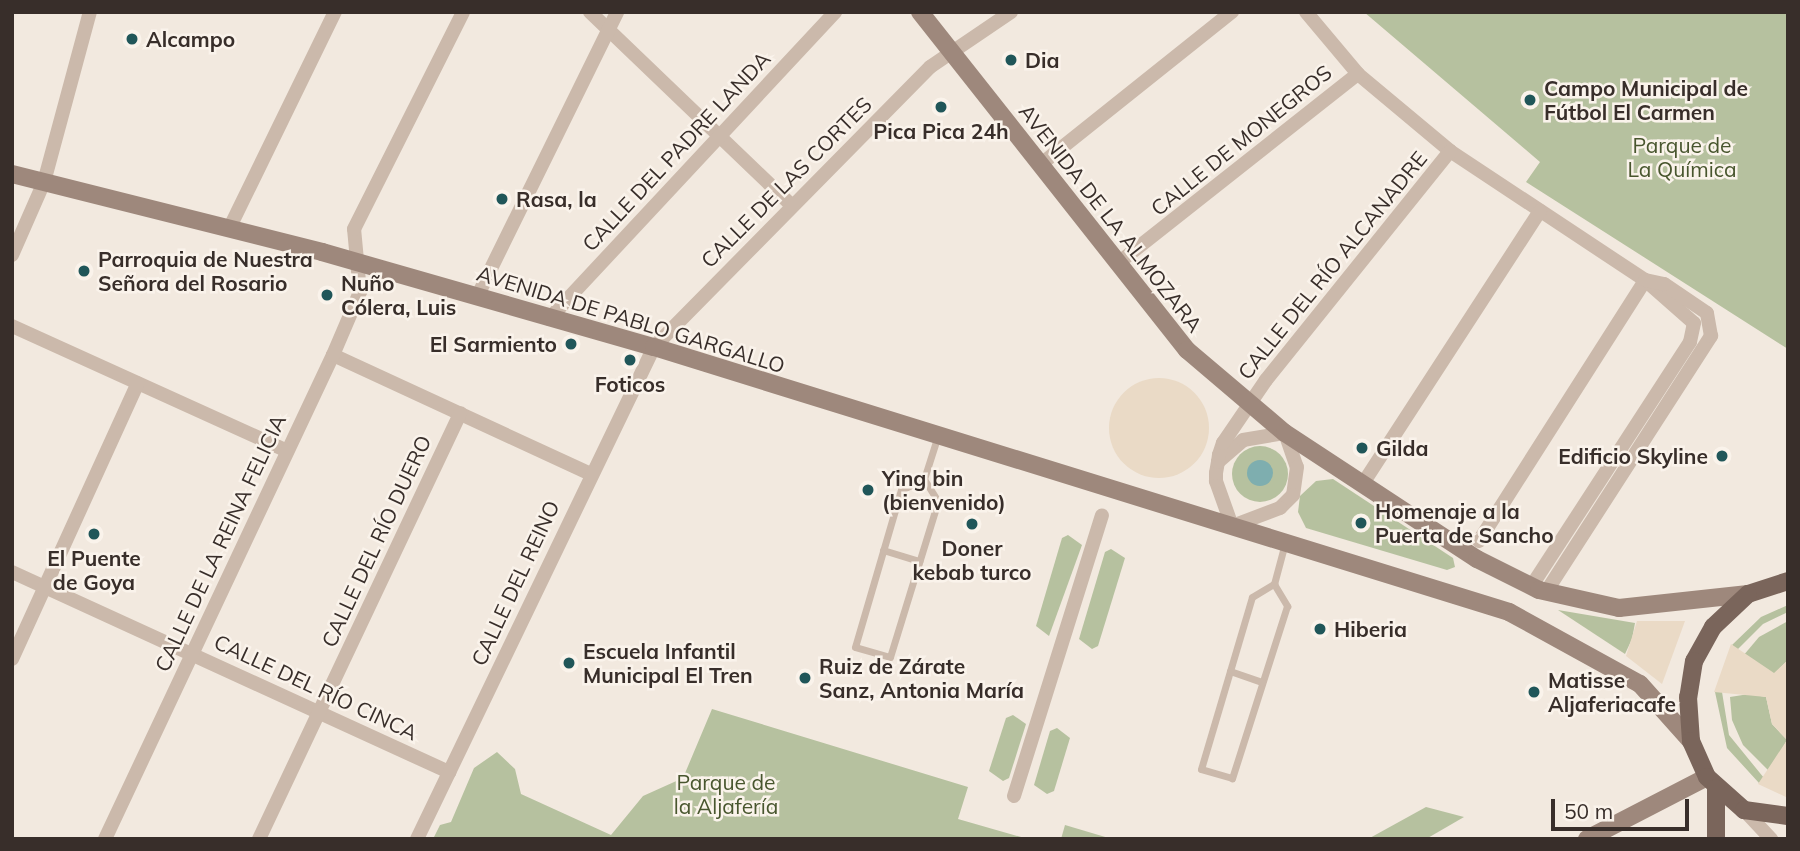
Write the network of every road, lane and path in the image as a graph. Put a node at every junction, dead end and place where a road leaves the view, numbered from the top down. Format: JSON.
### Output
{"nodes":[{"id":1,"x":90,"y":12,"type":"edge"},
{"id":2,"x":335,"y":12,"type":"edge"},
{"id":3,"x":463,"y":12,"type":"edge"},
{"id":4,"x":590,"y":12,"type":"edge"},
{"id":5,"x":617,"y":12,"type":"edge"},
{"id":6,"x":835,"y":12,"type":"edge"},
{"id":7,"x":920,"y":12,"type":"edge"},
{"id":8,"x":1011,"y":12,"type":"edge"},
{"id":9,"x":1232,"y":12,"type":"edge"},
{"id":10,"x":1306,"y":12,"type":"edge"},
{"id":11,"x":610,"y":27,"type":"junction"},
{"id":12,"x":953,"y":54,"type":"junction"},
{"id":13,"x":1358,"y":74,"type":"junction"},
{"id":14,"x":719,"y":136,"type":"junction"},
{"id":15,"x":1450,"y":151,"type":"junction"},
{"id":16,"x":1040,"y":165,"type":"junction"},
{"id":17,"x":12,"y":174,"type":"edge"},
{"id":18,"x":44,"y":182,"type":"junction"},
{"id":19,"x":792,"y":206,"type":"junction"},
{"id":20,"x":1540,"y":211,"type":"junction"},
{"id":21,"x":229,"y":229,"type":"junction"},
{"id":22,"x":12,"y":255,"type":"edge"},
{"id":23,"x":357,"y":262,"type":"junction"},
{"id":24,"x":1117,"y":264,"type":"junction"},
{"id":25,"x":1644,"y":280,"type":"junction"},
{"id":26,"x":477,"y":297,"type":"junction"},
{"id":27,"x":549,"y":319,"type":"junction"},
{"id":28,"x":12,"y":326,"type":"edge"},
{"id":29,"x":654,"y":347,"type":"junction"},
{"id":30,"x":333,"y":355,"type":"junction"},
{"id":31,"x":138,"y":383,"type":"junction"},
{"id":32,"x":1246,"y":405,"type":"junction"},
{"id":33,"x":460,"y":414,"type":"junction"},
{"id":34,"x":1285,"y":433,"type":"junction"},
{"id":35,"x":937,"y":435,"type":"junction"},
{"id":36,"x":287,"y":451,"type":"junction"},
{"id":37,"x":1218,"y":463,"type":"junction"},
{"id":38,"x":590,"y":474,"type":"junction"},
{"id":39,"x":924,"y":479,"type":"junction"},
{"id":40,"x":1362,"y":485,"type":"junction"},
{"id":41,"x":1101,"y":515,"type":"dead end"},
{"id":42,"x":1232,"y":527,"type":"junction"},
{"id":43,"x":1479,"y":541,"type":"dead end"},
{"id":44,"x":1285,"y":543,"type":"junction"},
{"id":45,"x":883,"y":550,"type":"junction"},
{"id":46,"x":919,"y":561,"type":"junction"},
{"id":47,"x":12,"y":572,"type":"edge"},
{"id":48,"x":1788,"y":581,"type":"edge"},
{"id":49,"x":1274,"y":584,"type":"junction"},
{"id":50,"x":45,"y":587,"type":"junction"},
{"id":51,"x":1538,"y":590,"type":"junction"},
{"id":52,"x":1748,"y":594,"type":"junction"},
{"id":53,"x":191,"y":652,"type":"junction"},
{"id":54,"x":12,"y":659,"type":"edge"},
{"id":55,"x":1230,"y":671,"type":"junction"},
{"id":56,"x":1262,"y":682,"type":"junction"},
{"id":57,"x":319,"y":713,"type":"junction"},
{"id":58,"x":1691,"y":741,"type":"junction"},
{"id":59,"x":449,"y":772,"type":"junction"},
{"id":60,"x":1711,"y":783,"type":"junction"},
{"id":61,"x":1014,"y":796,"type":"dead end"},
{"id":62,"x":1744,"y":810,"type":"junction"},
{"id":63,"x":1788,"y":816,"type":"edge"},
{"id":64,"x":105,"y":839,"type":"edge"},
{"id":65,"x":259,"y":839,"type":"edge"},
{"id":66,"x":417,"y":839,"type":"edge"},
{"id":67,"x":1587,"y":839,"type":"edge"},
{"id":68,"x":1716,"y":839,"type":"edge"},
{"id":69,"x":1771,"y":839,"type":"edge"}],
"edges":[{"from":1,"to":18,"type":"street"},
{"from":2,"to":21,"type":"street"},
{"from":3,"to":23,"type":"street","name":"CALLE DE LA REINA FELICIA"},
{"from":4,"to":11,"type":"street"},
{"from":5,"to":11,"type":"street"},
{"from":6,"to":14,"type":"street","name":"CALLE DEL PADRE LANDA"},
{"from":7,"to":12,"type":"street","name":"AVENIDA DE LA ALMOZARA"},
{"from":8,"to":12,"type":"street","name":"CALLE DE LAS CORTES"},
{"from":9,"to":16,"type":"street"},
{"from":10,"to":13,"type":"street"},
{"from":11,"to":14,"type":"street"},
{"from":11,"to":26,"type":"street"},
{"from":12,"to":16,"type":"street","name":"AVENIDA DE LA ALMOZARA"},
{"from":12,"to":19,"type":"street","name":"CALLE DE LAS CORTES"},
{"from":13,"to":15,"type":"street"},
{"from":13,"to":24,"type":"street","name":"CALLE DE MONEGROS"},
{"from":14,"to":19,"type":"street"},
{"from":14,"to":27,"type":"street","name":"CALLE DEL PADRE LANDA"},
{"from":15,"to":20,"type":"street"},
{"from":15,"to":32,"type":"street","name":"CALLE DEL RÍO ALCANADRE"},
{"from":16,"to":24,"type":"street","name":"AVENIDA DE LA ALMOZARA"},
{"from":17,"to":18,"type":"street","name":"AVENIDA DE PABLO GARGALLO"},
{"from":18,"to":21,"type":"street","name":"AVENIDA DE PABLO GARGALLO"},
{"from":18,"to":22,"type":"street"},
{"from":19,"to":29,"type":"street","name":"CALLE DE LAS CORTES"},
{"from":20,"to":25,"type":"street"},
{"from":20,"to":40,"type":"street"},
{"from":21,"to":23,"type":"street","name":"AVENIDA DE PABLO GARGALLO"},
{"from":23,"to":26,"type":"street","name":"AVENIDA DE PABLO GARGALLO"},
{"from":23,"to":30,"type":"street","name":"CALLE DE LA REINA FELICIA"},
{"from":24,"to":32,"type":"street","name":"AVENIDA DE LA ALMOZARA"},
{"from":25,"to":43,"type":"street"},
{"from":25,"to":51,"type":"street"},
{"from":26,"to":27,"type":"street","name":"AVENIDA DE PABLO GARGALLO"},
{"from":27,"to":29,"type":"street","name":"AVENIDA DE PABLO GARGALLO"},
{"from":28,"to":31,"type":"street"},
{"from":29,"to":35,"type":"street","name":"AVENIDA DE PABLO GARGALLO"},
{"from":29,"to":38,"type":"street","name":"CALLE DEL REINO"},
{"from":30,"to":33,"type":"street"},
{"from":30,"to":36,"type":"street","name":"CALLE DE LA REINA FELICIA"},
{"from":31,"to":36,"type":"street"},
{"from":31,"to":50,"type":"street"},
{"from":32,"to":34,"type":"street","name":"AVENIDA DE LA ALMOZARA"},
{"from":32,"to":37,"type":"street"},
{"from":33,"to":38,"type":"street"},
{"from":33,"to":57,"type":"street","name":"CALLE DEL RÍO DUERO"},
{"from":34,"to":37,"type":"street"},
{"from":34,"to":40,"type":"street","name":"AVENIDA DE LA ALMOZARA"},
{"from":34,"to":42,"type":"street"},
{"from":35,"to":39,"type":"lane"},
{"from":35,"to":42,"type":"street","name":"AVENIDA DE PABLO GARGALLO"},
{"from":36,"to":53,"type":"street","name":"CALLE DE LA REINA FELICIA"},
{"from":37,"to":42,"type":"street"},
{"from":38,"to":59,"type":"street","name":"CALLE DEL REINO"},
{"from":39,"to":45,"type":"lane"},
{"from":39,"to":46,"type":"lane"},
{"from":40,"to":51,"type":"street","name":"AVENIDA DE LA ALMOZARA"},
{"from":41,"to":61,"type":"street"},
{"from":42,"to":44,"type":"street","name":"AVENIDA DE PABLO GARGALLO"},
{"from":44,"to":49,"type":"lane"},
{"from":44,"to":58,"type":"street","name":"AVENIDA DE PABLO GARGALLO"},
{"from":45,"to":46,"type":"lane"},
{"from":45,"to":46,"type":"lane"},
{"from":47,"to":50,"type":"street","name":"CALLE DEL RÍO CINCA"},
{"from":48,"to":52,"type":"main road"},
{"from":49,"to":55,"type":"lane"},
{"from":49,"to":56,"type":"lane"},
{"from":50,"to":53,"type":"street","name":"CALLE DEL RÍO CINCA"},
{"from":50,"to":54,"type":"street"},
{"from":51,"to":52,"type":"street","name":"AVENIDA DE LA ALMOZARA"},
{"from":52,"to":58,"type":"main road"},
{"from":53,"to":57,"type":"street","name":"CALLE DEL RÍO CINCA"},
{"from":53,"to":64,"type":"street","name":"CALLE DE LA REINA FELICIA"},
{"from":55,"to":56,"type":"lane"},
{"from":55,"to":56,"type":"lane"},
{"from":57,"to":59,"type":"street","name":"CALLE DEL RÍO CINCA"},
{"from":57,"to":65,"type":"street","name":"CALLE DEL RÍO DUERO"},
{"from":58,"to":60,"type":"main road"},
{"from":59,"to":66,"type":"street","name":"CALLE DEL REINO"},
{"from":60,"to":62,"type":"main road"},
{"from":60,"to":67,"type":"street"},
{"from":60,"to":68,"type":"main road"},
{"from":62,"to":63,"type":"main road"},
{"from":62,"to":69,"type":"street"}]}
